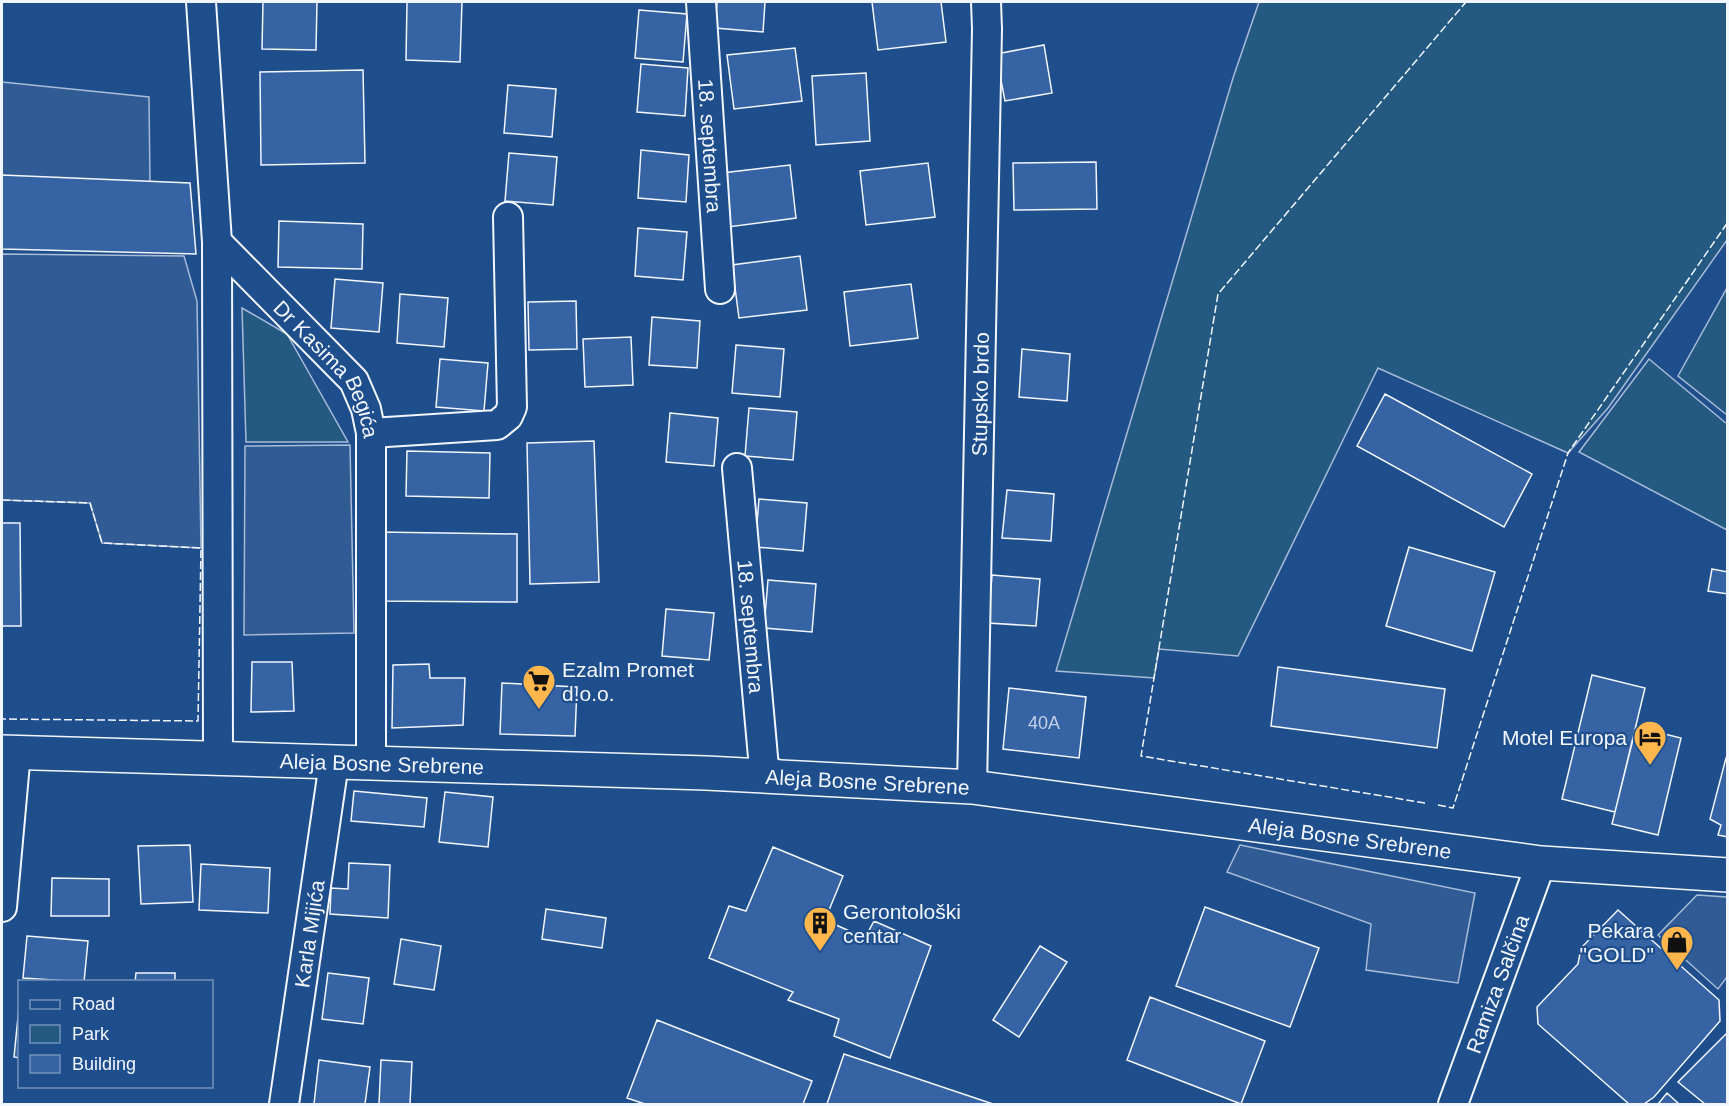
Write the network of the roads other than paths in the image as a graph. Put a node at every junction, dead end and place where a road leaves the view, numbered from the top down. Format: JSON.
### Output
{"nodes":[{"id":1,"x":201,"y":2,"type":"edge"},
{"id":2,"x":701,"y":2,"type":"edge"},
{"id":3,"x":986,"y":2,"type":"edge"},
{"id":4,"x":508,"y":217,"type":"dead end"},
{"id":5,"x":217,"y":242,"type":"junction"},
{"id":6,"x":720,"y":289,"type":"dead end"},
{"id":7,"x":371,"y":433,"type":"junction"},
{"id":8,"x":737,"y":468,"type":"dead end"},
{"id":9,"x":9,"y":752,"type":"edge"},
{"id":10,"x":218,"y":759,"type":"junction"},
{"id":11,"x":334,"y":763,"type":"junction"},
{"id":12,"x":371,"y":765,"type":"junction"},
{"id":13,"x":778,"y":776,"type":"junction"},
{"id":14,"x":972,"y":787,"type":"junction"},
{"id":15,"x":1541,"y":863,"type":"junction"},
{"id":16,"x":1728,"y":875,"type":"edge"},
{"id":17,"x":2,"y":907,"type":"edge"},
{"id":18,"x":284,"y":1104,"type":"edge"},
{"id":19,"x":1453,"y":1104,"type":"edge"}],
"edges":[{"from":1,"to":5,"type":"street"},
{"from":2,"to":6,"type":"street","name":"18. septembra"},
{"from":3,"to":14,"type":"street","name":"Stupsko brdo"},
{"from":4,"to":7,"type":"street"},
{"from":5,"to":7,"type":"street","name":"Dr Kasima Begića"},
{"from":5,"to":10,"type":"street"},
{"from":7,"to":12,"type":"street","name":"Dr Kasima Begića"},
{"from":8,"to":13,"type":"street","name":"18. septembra"},
{"from":9,"to":10,"type":"street","name":"Aleja Bosne Srebrene"},
{"from":9,"to":17,"type":"street"},
{"from":10,"to":11,"type":"street","name":"Aleja Bosne Srebrene"},
{"from":11,"to":12,"type":"street","name":"Aleja Bosne Srebrene"},
{"from":11,"to":18,"type":"street","name":"Karla Mijića"},
{"from":12,"to":13,"type":"street","name":"Aleja Bosne Srebrene"},
{"from":13,"to":14,"type":"street","name":"Aleja Bosne Srebrene"},
{"from":14,"to":15,"type":"street","name":"Aleja Bosne Srebrene"},
{"from":15,"to":16,"type":"street","name":"Aleja Bosne Srebrene"},
{"from":15,"to":19,"type":"street","name":"Ramiza Salčina"}]}
